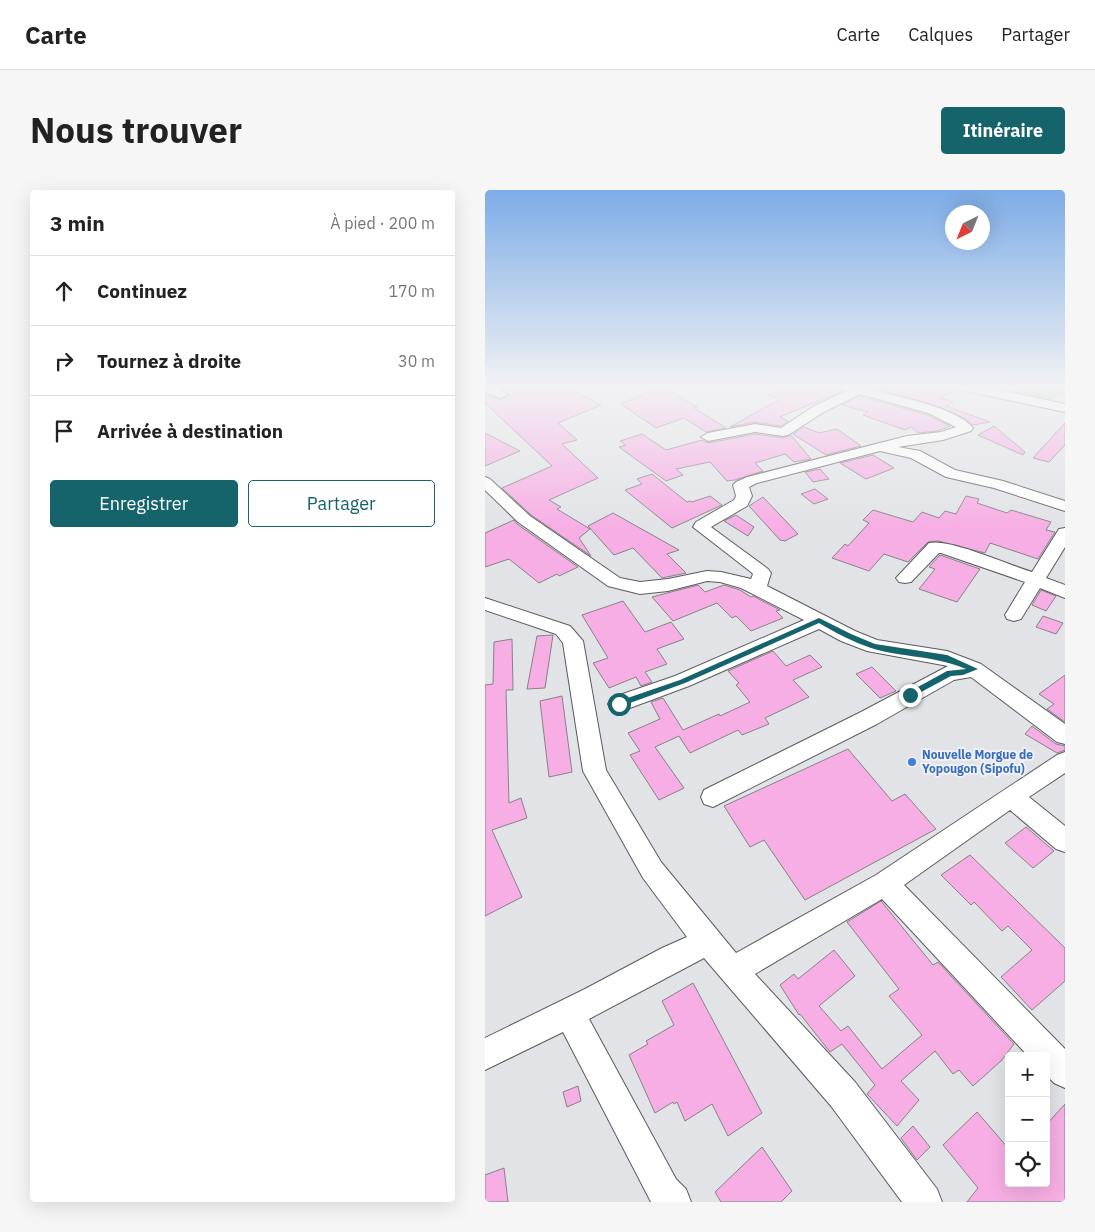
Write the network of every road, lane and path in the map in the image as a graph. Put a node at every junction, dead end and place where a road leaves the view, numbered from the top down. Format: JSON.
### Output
{"nodes":[{"id":1,"x":728,"y":433,"type":"edge"},
{"id":2,"x":954,"y":433,"type":"edge"},
{"id":3,"x":708,"y":437,"type":"dead end"},
{"id":4,"x":878,"y":447,"type":"junction"},
{"id":5,"x":485,"y":482,"type":"edge"},
{"id":6,"x":1065,"y":506,"type":"edge"},
{"id":7,"x":1065,"y":533,"type":"edge"},
{"id":8,"x":905,"y":578,"type":"dead end"},
{"id":9,"x":1036,"y":580,"type":"junction"},
{"id":10,"x":757,"y":589,"type":"junction"},
{"id":11,"x":1065,"y":592,"type":"edge"},
{"id":12,"x":485,"y":604,"type":"edge"},
{"id":13,"x":1014,"y":615,"type":"dead end"},
{"id":14,"x":819,"y":620,"type":"junction"},
{"id":15,"x":974,"y":669,"type":"junction"},
{"id":16,"x":619,"y":704,"type":"dead end"},
{"id":17,"x":1065,"y":736,"type":"edge"},
{"id":18,"x":1065,"y":761,"type":"edge"},
{"id":19,"x":1011,"y":796,"type":"junction"},
{"id":20,"x":713,"y":797,"type":"dead end"},
{"id":21,"x":1065,"y":840,"type":"edge"},
{"id":22,"x":885,"y":884,"type":"junction"},
{"id":23,"x":708,"y":942,"type":"junction"},
{"id":24,"x":734,"y":970,"type":"junction"},
{"id":25,"x":569,"y":1013,"type":"junction"},
{"id":26,"x":485,"y":1054,"type":"edge"},
{"id":27,"x":1065,"y":1072,"type":"edge"},
{"id":28,"x":673,"y":1202,"type":"edge"},
{"id":29,"x":924,"y":1202,"type":"edge"}],
"edges":[{"from":1,"to":3,"type":"street"},
{"from":2,"to":4,"type":"street"},
{"from":4,"to":6,"type":"street"},
{"from":4,"to":10,"type":"street"},
{"from":5,"to":10,"type":"street"},
{"from":7,"to":9,"type":"street"},
{"from":8,"to":9,"type":"street"},
{"from":9,"to":11,"type":"street"},
{"from":9,"to":13,"type":"street"},
{"from":10,"to":14,"type":"street"},
{"from":12,"to":23,"type":"street"},
{"from":14,"to":15,"type":"street"},
{"from":14,"to":16,"type":"street"},
{"from":15,"to":17,"type":"street"},
{"from":15,"to":20,"type":"street"},
{"from":18,"to":19,"type":"street"},
{"from":19,"to":21,"type":"street"},
{"from":19,"to":22,"type":"street"},
{"from":22,"to":24,"type":"street"},
{"from":22,"to":27,"type":"street"},
{"from":23,"to":24,"type":"street"},
{"from":23,"to":25,"type":"street"},
{"from":24,"to":29,"type":"street"},
{"from":25,"to":26,"type":"street"},
{"from":25,"to":28,"type":"street"}]}
